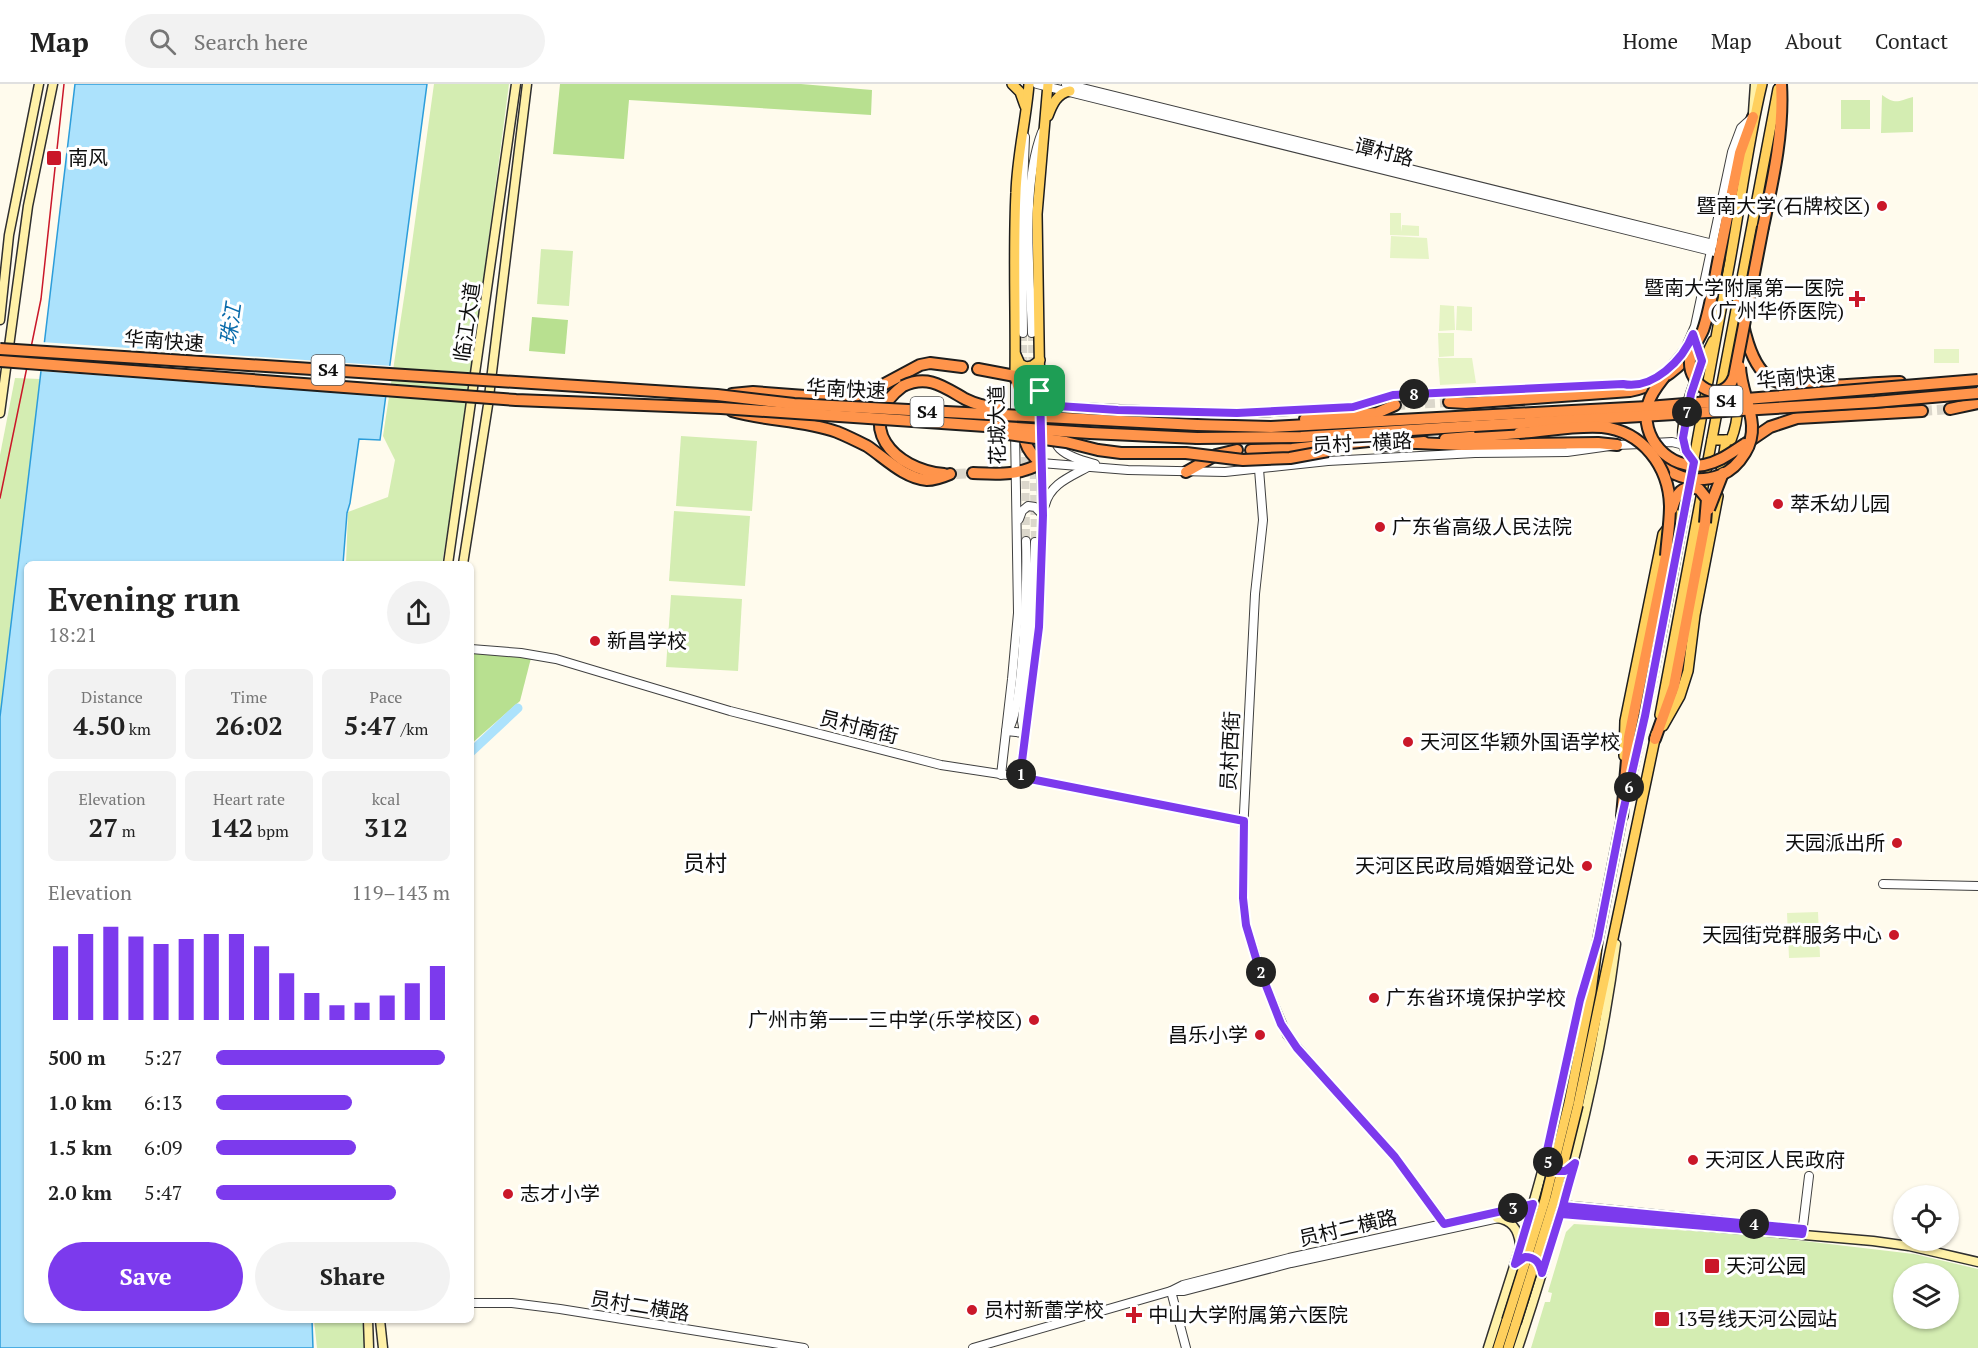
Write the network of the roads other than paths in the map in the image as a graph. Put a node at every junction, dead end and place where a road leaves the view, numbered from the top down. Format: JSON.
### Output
{"nodes":[{"id":1,"x":39,"y":84,"type":"edge"},
{"id":2,"x":53,"y":84,"type":"edge"},
{"id":3,"x":516,"y":84,"type":"edge"},
{"id":4,"x":527,"y":84,"type":"edge"},
{"id":5,"x":1012,"y":84,"type":"edge"},
{"id":6,"x":1029,"y":84,"type":"edge"},
{"id":7,"x":1037,"y":84,"type":"edge"},
{"id":8,"x":1755,"y":84,"type":"edge"},
{"id":9,"x":1762,"y":84,"type":"edge"},
{"id":10,"x":1780,"y":84,"type":"edge"},
{"id":11,"x":1048,"y":85,"type":"edge"},
{"id":12,"x":1069,"y":86,"type":"edge"},
{"id":13,"x":1753,"y":117,"type":"junction"},
{"id":14,"x":1026,"y":120,"type":"junction"},
{"id":15,"x":1044,"y":127,"type":"junction"},
{"id":16,"x":1714,"y":251,"type":"junction"},
{"id":17,"x":1739,"y":295,"type":"junction"},
{"id":18,"x":0,"y":320,"type":"edge"},
{"id":19,"x":1023,"y":333,"type":"tunnel mouth"},
{"id":20,"x":1032,"y":333,"type":"tunnel mouth"},
{"id":21,"x":1743,"y":333,"type":"junction"},
{"id":22,"x":1693,"y":334,"type":"junction"},
{"id":23,"x":1717,"y":334,"type":"junction"},
{"id":24,"x":0,"y":349,"type":"edge"},
{"id":25,"x":1015,"y":353,"type":"junction"},
{"id":26,"x":1691,"y":353,"type":"junction"},
{"id":27,"x":1727,"y":358,"type":"junction"},
{"id":28,"x":1040,"y":360,"type":"junction"},
{"id":29,"x":0,"y":361,"type":"edge"},
{"id":30,"x":1702,"y":361,"type":"junction"},
{"id":31,"x":962,"y":367,"type":"dead end"},
{"id":32,"x":978,"y":369,"type":"dead end"},
{"id":33,"x":1015,"y":376,"type":"junction"},
{"id":34,"x":1665,"y":376,"type":"junction"},
{"id":35,"x":1978,"y":380,"type":"edge"},
{"id":36,"x":1963,"y":381,"type":"junction"},
{"id":37,"x":1040,"y":391,"type":"junction"},
{"id":38,"x":1978,"y":393,"type":"edge"},
{"id":39,"x":717,"y":395,"type":"junction"},
{"id":40,"x":1449,"y":402,"type":"dead end"},
{"id":41,"x":1978,"y":403,"type":"edge"},
{"id":42,"x":1395,"y":405,"type":"tunnel mouth"},
{"id":43,"x":0,"y":408,"type":"edge"},
{"id":44,"x":721,"y":408,"type":"junction"},
{"id":45,"x":1079,"y":408,"type":"junction"},
{"id":46,"x":1950,"y":409,"type":"tunnel mouth"},
{"id":47,"x":1922,"y":411,"type":"tunnel mouth"},
{"id":48,"x":1057,"y":418,"type":"junction"},
{"id":49,"x":1474,"y":421,"type":"junction"},
{"id":50,"x":940,"y":423,"type":"junction"},
{"id":51,"x":1197,"y":425,"type":"junction"},
{"id":52,"x":1712,"y":440,"type":"junction"},
{"id":53,"x":1729,"y":440,"type":"junction"},
{"id":54,"x":1417,"y":443,"type":"junction"},
{"id":55,"x":1745,"y":444,"type":"junction"},
{"id":56,"x":1617,"y":445,"type":"junction"},
{"id":57,"x":1684,"y":445,"type":"junction"},
{"id":58,"x":1237,"y":450,"type":"dead end"},
{"id":59,"x":1251,"y":450,"type":"dead end"},
{"id":60,"x":1653,"y":455,"type":"junction"},
{"id":61,"x":1694,"y":462,"type":"junction"},
{"id":62,"x":1041,"y":463,"type":"junction"},
{"id":63,"x":1089,"y":466,"type":"junction"},
{"id":64,"x":1109,"y":468,"type":"junction"},
{"id":65,"x":1259,"y":469,"type":"junction"},
{"id":66,"x":1185,"y":472,"type":"junction"},
{"id":67,"x":973,"y":473,"type":"tunnel mouth"},
{"id":68,"x":1016,"y":474,"type":"junction"},
{"id":69,"x":1685,"y":506,"type":"junction"},
{"id":70,"x":1043,"y":515,"type":"junction"},
{"id":71,"x":1018,"y":521,"type":"junction"},
{"id":72,"x":1706,"y":523,"type":"junction"},
{"id":73,"x":1666,"y":556,"type":"junction"},
{"id":74,"x":448,"y":561,"type":"edge"},
{"id":75,"x":463,"y":561,"type":"edge"},
{"id":76,"x":474,"y":649,"type":"edge"},
{"id":77,"x":1006,"y":731,"type":"junction"},
{"id":78,"x":1024,"y":733,"type":"junction"},
{"id":79,"x":1655,"y":740,"type":"junction"},
{"id":80,"x":1626,"y":772,"type":"junction"},
{"id":81,"x":1001,"y":775,"type":"junction"},
{"id":82,"x":1020,"y":777,"type":"junction"},
{"id":83,"x":1622,"y":816,"type":"junction"},
{"id":84,"x":1244,"y":821,"type":"junction"},
{"id":85,"x":1882,"y":884,"type":"dead end"},
{"id":86,"x":1978,"y":886,"type":"edge"},
{"id":87,"x":1619,"y":918,"type":"junction"},
{"id":88,"x":1598,"y":939,"type":"junction"},
{"id":89,"x":1574,"y":1104,"type":"junction"},
{"id":90,"x":1546,"y":1155,"type":"junction"},
{"id":91,"x":1575,"y":1163,"type":"junction"},
{"id":92,"x":1809,"y":1176,"type":"dead end"},
{"id":93,"x":1532,"y":1208,"type":"junction"},
{"id":94,"x":1562,"y":1210,"type":"junction"},
{"id":95,"x":1497,"y":1218,"type":"junction"},
{"id":96,"x":1444,"y":1224,"type":"junction"},
{"id":97,"x":1803,"y":1231,"type":"junction"},
{"id":98,"x":1893,"y":1238,"type":"edge"},
{"id":99,"x":1520,"y":1247,"type":"junction"},
{"id":100,"x":1954,"y":1251,"type":"edge"},
{"id":101,"x":1978,"y":1257,"type":"edge"},
{"id":102,"x":1978,"y":1262,"type":"edge"},
{"id":103,"x":1515,"y":1264,"type":"junction"},
{"id":104,"x":1542,"y":1273,"type":"junction"},
{"id":105,"x":1171,"y":1291,"type":"junction"},
{"id":106,"x":474,"y":1303,"type":"edge"},
{"id":107,"x":1512,"y":1321,"type":"junction"},
{"id":108,"x":368,"y":1323,"type":"edge"},
{"id":109,"x":380,"y":1323,"type":"edge"},
{"id":110,"x":369,"y":1348,"type":"edge"},
{"id":111,"x":383,"y":1348,"type":"edge"},
{"id":112,"x":804,"y":1348,"type":"edge"},
{"id":113,"x":973,"y":1348,"type":"edge"},
{"id":114,"x":1186,"y":1348,"type":"edge"},
{"id":115,"x":1488,"y":1348,"type":"edge"},
{"id":116,"x":1498,"y":1348,"type":"edge"},
{"id":117,"x":1508,"y":1348,"type":"edge"},
{"id":118,"x":1518,"y":1348,"type":"edge"}],
"edges":[{"from":1,"to":18,"type":"main road"},
{"from":2,"to":43,"type":"main road"},
{"from":3,"to":74,"type":"main road","name":"临江大道"},
{"from":4,"to":75,"type":"main road","name":"临江大道"},
{"from":5,"to":14,"type":"main road"},
{"from":6,"to":14,"type":"main road","name":"花城大道"},
{"from":7,"to":11,"type":"street","name":"谭村路"},
{"from":8,"to":13,"type":"main road"},
{"from":9,"to":13,"type":"main road"},
{"from":10,"to":17,"type":"main road"},
{"from":10,"to":21,"type":"highway","bridge":true},
{"from":11,"to":12,"type":"street","name":"谭村路"},
{"from":11,"to":15,"type":"main road","name":"花城大道"},
{"from":12,"to":15,"type":"main road"},
{"from":12,"to":16,"type":"street","name":"谭村路"},
{"from":13,"to":16,"type":"highway"},
{"from":13,"to":23,"type":"main road"},
{"from":14,"to":19,"type":"street","name":"花城大道"},
{"from":14,"to":25,"type":"main road","name":"花城大道"},
{"from":15,"to":20,"type":"street","name":"花城大道"},
{"from":15,"to":28,"type":"main road","name":"花城大道"},
{"from":16,"to":22,"type":"street"},
{"from":16,"to":26,"type":"highway","bridge":true},
{"from":17,"to":27,"type":"main road"},
{"from":17,"to":36,"type":"highway","bridge":true},
{"from":21,"to":26,"type":"highway","bridge":true},
{"from":21,"to":60,"type":"highway","bridge":true},
{"from":22,"to":30,"type":"main road"},
{"from":22,"to":45,"type":"street"},
{"from":23,"to":30,"type":"main road"},
{"from":23,"to":61,"type":"main road"},
{"from":24,"to":39,"type":"highway","name":"华南快速","number":"S4","bridge":true},
{"from":25,"to":28,"type":"main road"},
{"from":25,"to":33,"type":"main road","name":"花城大道"},
{"from":26,"to":34,"type":"highway"},
{"from":27,"to":52,"type":"main road"},
{"from":27,"to":53,"type":"main road"},
{"from":28,"to":37,"type":"main road","name":"花城大道"},
{"from":29,"to":44,"type":"highway","name":"华南快速","number":"S4","bridge":true},
{"from":30,"to":57,"type":"main road"},
{"from":31,"to":39,"type":"highway","bridge":true},
{"from":32,"to":33,"type":"highway"},
{"from":33,"to":62,"type":"highway"},
{"from":33,"to":68,"type":"street","name":"花城大道"},
{"from":34,"to":40,"type":"highway"},
{"from":34,"to":55,"type":"highway","bridge":true},
{"from":35,"to":36,"type":"highway","name":"华南快速","number":"S4","bridge":true},
{"from":36,"to":49,"type":"highway","name":"华南快速","number":"S4","bridge":true},
{"from":37,"to":45,"type":"street"},
{"from":37,"to":62,"type":"main road","name":"花城大道"},
{"from":38,"to":49,"type":"highway","name":"华南快速","number":"S4","bridge":true},
{"from":39,"to":48,"type":"highway","name":"华南快速","number":"S4","bridge":true},
{"from":41,"to":46,"type":"highway"},
{"from":42,"to":51,"type":"highway"},
{"from":44,"to":48,"type":"highway","bridge":true},
{"from":44,"to":50,"type":"highway","name":"华南快速","number":"S4","bridge":true},
{"from":45,"to":64,"type":"street"},
{"from":47,"to":55,"type":"highway"},
{"from":48,"to":51,"type":"highway","name":"华南快速","number":"S4","bridge":true},
{"from":49,"to":50,"type":"highway","name":"华南快速","number":"S4","bridge":true},
{"from":49,"to":51,"type":"highway","name":"华南快速","number":"S4"},
{"from":49,"to":59,"type":"highway"},
{"from":50,"to":54,"type":"highway","bridge":true},
{"from":52,"to":53,"type":"main road"},
{"from":52,"to":79,"type":"main road"},
{"from":53,"to":79,"type":"main road"},
{"from":54,"to":56,"type":"highway"},
{"from":54,"to":60,"type":"highway","bridge":true},
{"from":55,"to":72,"type":"highway","bridge":true},
{"from":56,"to":57,"type":"street","name":"员村一横路"},
{"from":56,"to":65,"type":"street","name":"员村一横路"},
{"from":57,"to":61,"type":"main road"},
{"from":58,"to":66,"type":"highway"},
{"from":60,"to":73,"type":"highway","bridge":true},
{"from":61,"to":69,"type":"main road"},
{"from":62,"to":63,"type":"street","name":"员村一横路"},
{"from":62,"to":68,"type":"highway"},
{"from":62,"to":70,"type":"street","name":"花城大道"},
{"from":63,"to":64,"type":"street","name":"员村一横路"},
{"from":63,"to":70,"type":"street"},
{"from":64,"to":66,"type":"street","name":"员村一横路"},
{"from":65,"to":66,"type":"street","name":"员村一横路"},
{"from":65,"to":84,"type":"street","name":"员村西街"},
{"from":67,"to":68,"type":"highway"},
{"from":68,"to":71,"type":"street","name":"花城大道"},
{"from":69,"to":80,"type":"main road"},
{"from":69,"to":83,"type":"main road"},
{"from":70,"to":71,"type":"street"},
{"from":70,"to":78,"type":"street","name":"花城大道"},
{"from":71,"to":77,"type":"street","name":"花城大道"},
{"from":72,"to":73,"type":"highway","bridge":true},
{"from":72,"to":79,"type":"highway"},
{"from":73,"to":80,"type":"highway"},
{"from":76,"to":81,"type":"street","name":"员村南街"},
{"from":77,"to":78,"type":"street"},
{"from":77,"to":78,"type":"street","name":"花城大道"},
{"from":77,"to":81,"type":"street","name":"花城大道"},
{"from":78,"to":82,"type":"street","name":"花城大道"},
{"from":79,"to":87,"type":"main road"},
{"from":80,"to":83,"type":"highway"},
{"from":81,"to":82,"type":"street","name":"员村南街"},
{"from":82,"to":84,"type":"street","name":"员村南街"},
{"from":83,"to":88,"type":"main road"},
{"from":84,"to":96,"type":"street","name":"员村西街"},
{"from":85,"to":86,"type":"street"},
{"from":87,"to":89,"type":"main road"},
{"from":87,"to":91,"type":"main road"},
{"from":88,"to":89,"type":"main road"},
{"from":88,"to":90,"type":"main road"},
{"from":89,"to":107,"type":"main road","bridge":true},
{"from":90,"to":91,"type":"main road"},
{"from":90,"to":93,"type":"main road"},
{"from":91,"to":94,"type":"main road"},
{"from":92,"to":97,"type":"street"},
{"from":93,"to":94,"type":"main road"},
{"from":93,"to":95,"type":"street","name":"员村二横路"},
{"from":93,"to":96,"type":"street","name":"员村二横路"},
{"from":93,"to":99,"type":"main road"},
{"from":94,"to":97,"type":"main road"},
{"from":94,"to":104,"type":"main road"},
{"from":95,"to":99,"type":"main road"},
{"from":95,"to":105,"type":"street","name":"员村二横路"},
{"from":96,"to":105,"type":"street","name":"员村二横路"},
{"from":97,"to":98,"type":"main road"},
{"from":97,"to":102,"type":"main road"},
{"from":99,"to":103,"type":"main road"},
{"from":100,"to":101,"type":"main road"},
{"from":103,"to":104,"type":"main road"},
{"from":103,"to":115,"type":"main road"},
{"from":104,"to":118,"type":"main road"},
{"from":105,"to":113,"type":"street","name":"员村二横路"},
{"from":105,"to":114,"type":"street"},
{"from":106,"to":112,"type":"street","name":"员村二横路"},
{"from":107,"to":116,"type":"main road"},
{"from":107,"to":117,"type":"main road"},
{"from":108,"to":110,"type":"main road"},
{"from":109,"to":111,"type":"main road"}]}
